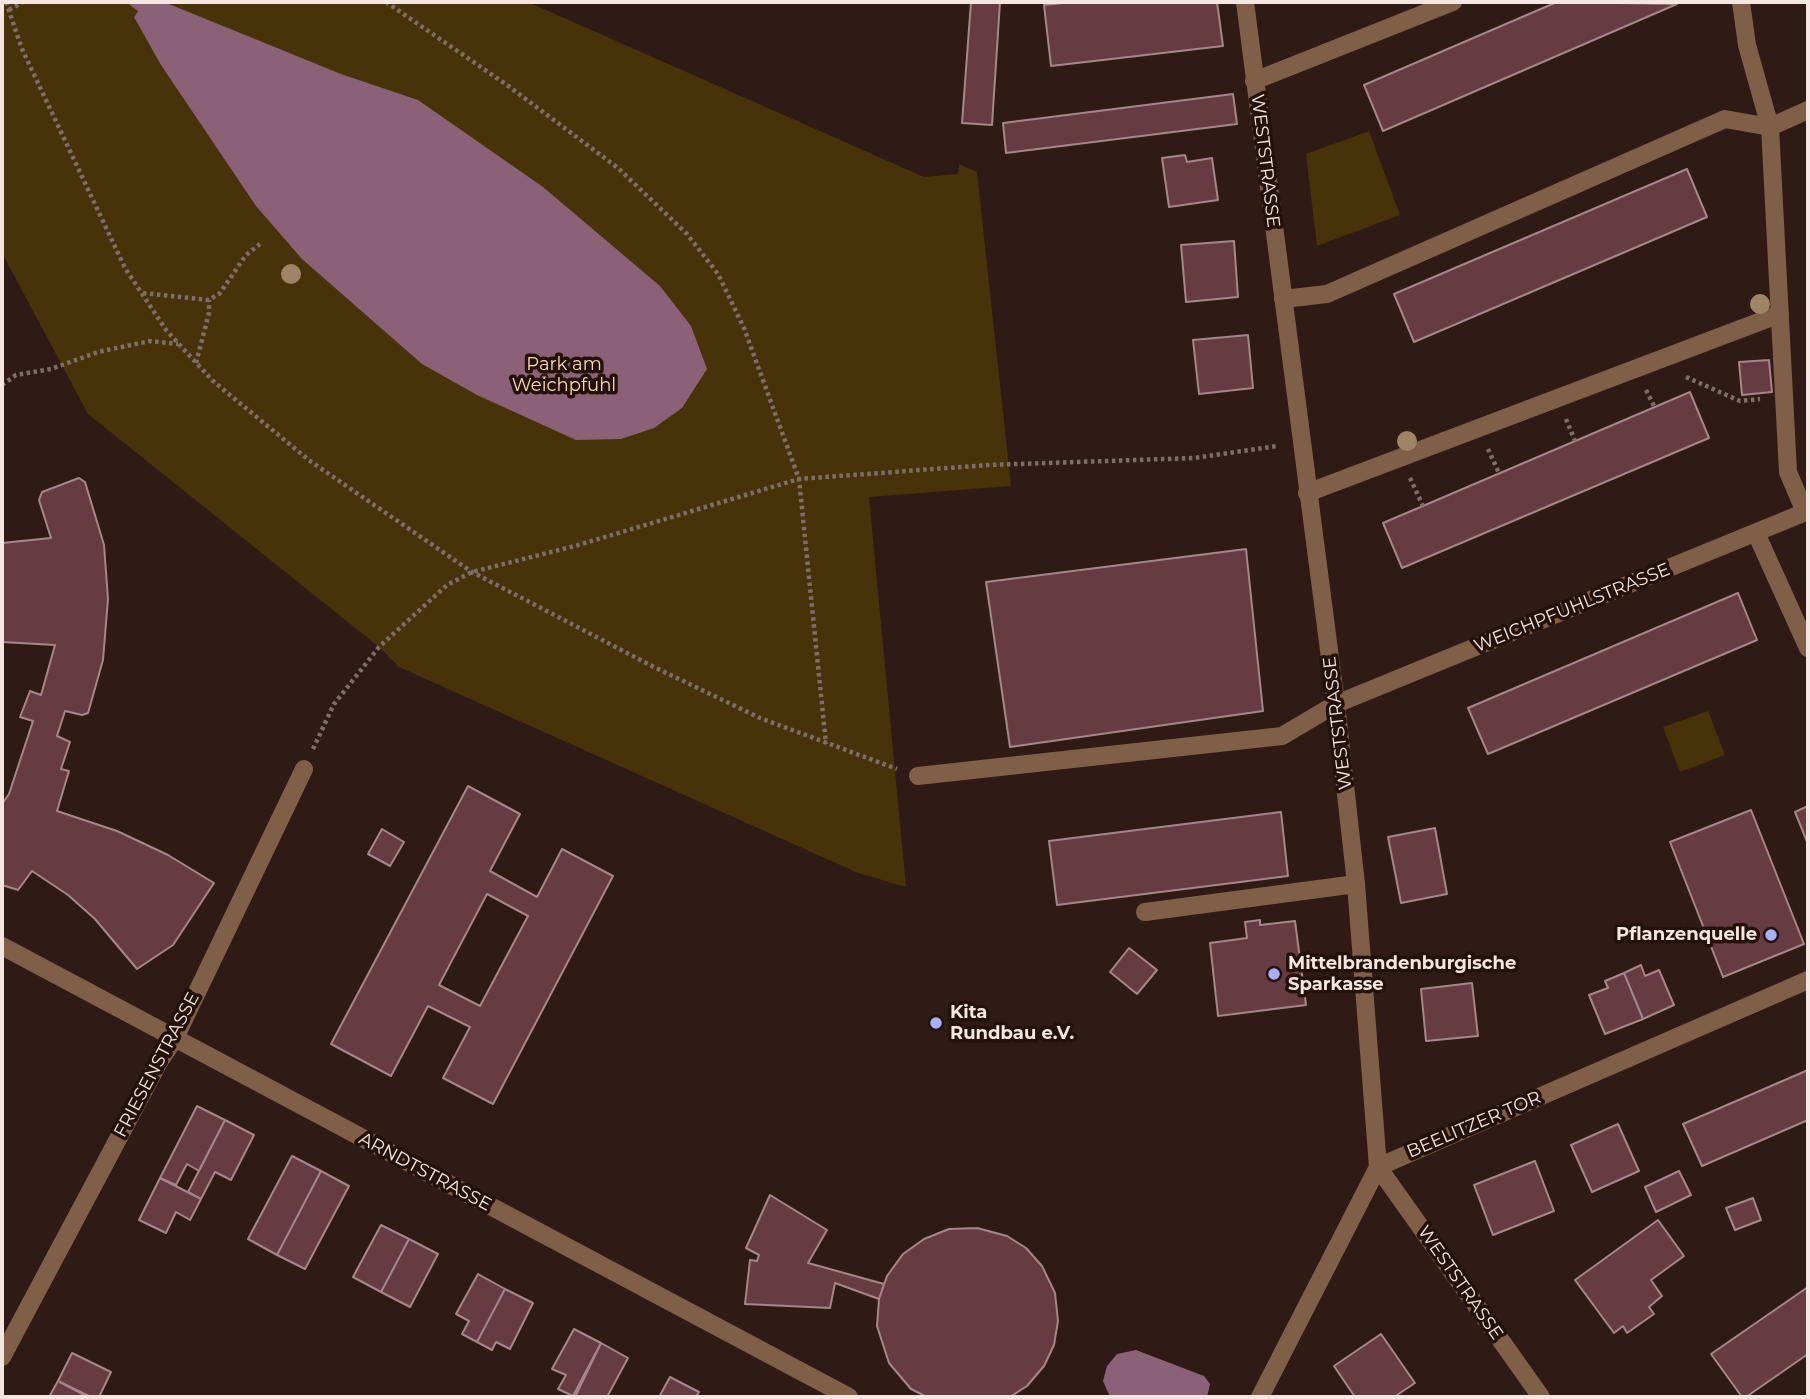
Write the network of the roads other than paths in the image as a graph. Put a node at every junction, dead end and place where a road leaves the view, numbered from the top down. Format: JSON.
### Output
{"nodes":[{"id":1,"x":1245,"y":2,"type":"edge"},
{"id":2,"x":1453,"y":2,"type":"edge"},
{"id":3,"x":1741,"y":2,"type":"edge"},
{"id":4,"x":1254,"y":81,"type":"junction"},
{"id":5,"x":1808,"y":110,"type":"edge"},
{"id":6,"x":1770,"y":127,"type":"junction"},
{"id":7,"x":1283,"y":299,"type":"junction"},
{"id":8,"x":1780,"y":314,"type":"junction"},
{"id":9,"x":1307,"y":493,"type":"junction"},
{"id":10,"x":1807,"y":512,"type":"edge"},
{"id":11,"x":1756,"y":533,"type":"junction"},
{"id":12,"x":1808,"y":648,"type":"edge"},
{"id":13,"x":1336,"y":704,"type":"junction"},
{"id":14,"x":304,"y":769,"type":"road end"},
{"id":15,"x":918,"y":776,"type":"road end"},
{"id":16,"x":1356,"y":884,"type":"junction"},
{"id":17,"x":1145,"y":912,"type":"dead end"},
{"id":18,"x":2,"y":946,"type":"edge"},
{"id":19,"x":1808,"y":980,"type":"edge"},
{"id":20,"x":175,"y":1038,"type":"junction"},
{"id":21,"x":1378,"y":1167,"type":"junction"},
{"id":22,"x":2,"y":1357,"type":"edge"},
{"id":23,"x":849,"y":1397,"type":"edge"},
{"id":24,"x":1260,"y":1397,"type":"edge"},
{"id":25,"x":1541,"y":1397,"type":"edge"}],
"edges":[{"from":1,"to":4,"type":"street","name":"WESTSTRASSE"},
{"from":2,"to":4,"type":"street"},
{"from":3,"to":6,"type":"street"},
{"from":4,"to":7,"type":"street","name":"WESTSTRASSE"},
{"from":5,"to":6,"type":"street"},
{"from":6,"to":7,"type":"street"},
{"from":6,"to":8,"type":"street"},
{"from":7,"to":9,"type":"street","name":"WESTSTRASSE"},
{"from":8,"to":9,"type":"street"},
{"from":8,"to":10,"type":"street"},
{"from":9,"to":13,"type":"street","name":"WESTSTRASSE"},
{"from":10,"to":11,"type":"street","name":"WEICHPFUHLSTRASSE"},
{"from":11,"to":12,"type":"street"},
{"from":11,"to":13,"type":"street","name":"WEICHPFUHLSTRASSE"},
{"from":13,"to":15,"type":"street","name":"WEICHPFUHLSTRASSE"},
{"from":13,"to":16,"type":"street","name":"WESTSTRASSE"},
{"from":14,"to":20,"type":"street","name":"FRIESENSTRASSE"},
{"from":16,"to":17,"type":"street"},
{"from":16,"to":21,"type":"street","name":"WESTSTRASSE"},
{"from":18,"to":20,"type":"street","name":"ARNDTSTRASSE"},
{"from":19,"to":21,"type":"street","name":"BEELITZER TOR"},
{"from":20,"to":22,"type":"street","name":"FRIESENSTRASSE"},
{"from":20,"to":23,"type":"street","name":"ARNDTSTRASSE"},
{"from":21,"to":24,"type":"street"},
{"from":21,"to":25,"type":"street","name":"WESTSTRASSE"}]}
